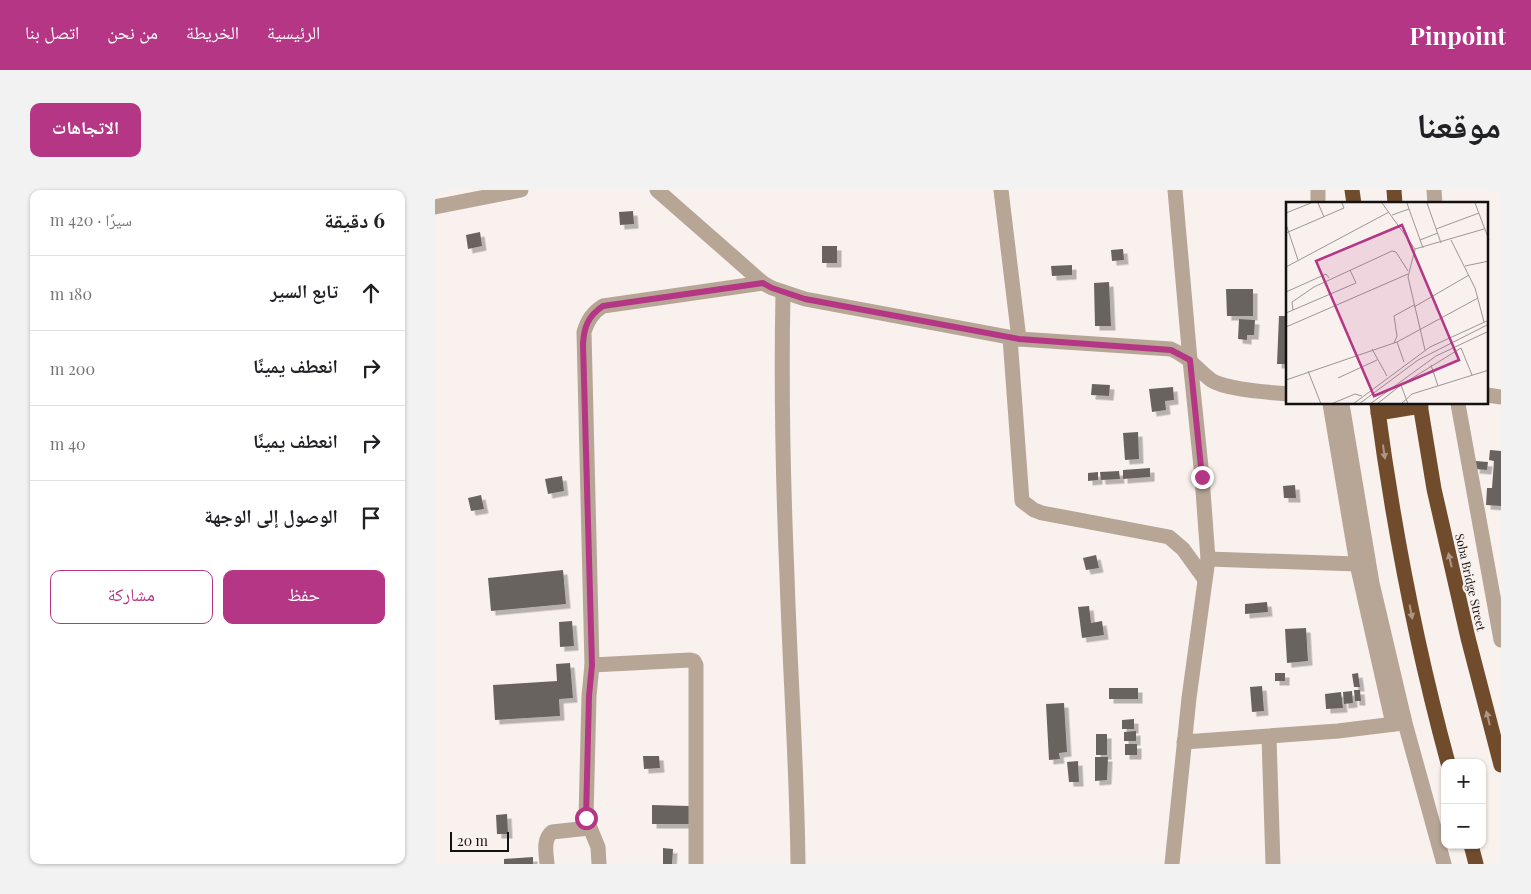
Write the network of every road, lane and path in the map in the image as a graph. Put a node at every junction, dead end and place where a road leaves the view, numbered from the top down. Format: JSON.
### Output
{"nodes":[{"id":1,"x":521,"y":190,"type":"edge"},
{"id":2,"x":657,"y":190,"type":"edge"},
{"id":3,"x":1001,"y":190,"type":"edge"},
{"id":4,"x":1175,"y":190,"type":"edge"},
{"id":5,"x":435,"y":207,"type":"edge"},
{"id":6,"x":763,"y":283,"type":"junction"},
{"id":7,"x":783,"y":292,"type":"junction"},
{"id":8,"x":1015,"y":339,"type":"junction"},
{"id":9,"x":1190,"y":360,"type":"junction"},
{"id":10,"x":1286,"y":394,"type":"edge"},
{"id":11,"x":1330,"y":405,"type":"edge"},
{"id":12,"x":1342,"y":405,"type":"edge"},
{"id":13,"x":1421,"y":405,"type":"edge"},
{"id":14,"x":1458,"y":405,"type":"edge"},
{"id":15,"x":1378,"y":408,"type":"edge"},
{"id":16,"x":1207,"y":559,"type":"junction"},
{"id":17,"x":1357,"y":564,"type":"junction"},
{"id":18,"x":1204,"y":578,"type":"junction"},
{"id":19,"x":1501,"y":640,"type":"edge"},
{"id":20,"x":592,"y":665,"type":"junction"},
{"id":21,"x":1399,"y":723,"type":"junction"},
{"id":22,"x":1269,"y":736,"type":"junction"},
{"id":23,"x":1184,"y":742,"type":"junction"},
{"id":24,"x":1447,"y":759,"type":"edge"},
{"id":25,"x":1501,"y":765,"type":"edge"},
{"id":26,"x":589,"y":828,"type":"junction"},
{"id":27,"x":1472,"y":849,"type":"edge"},
{"id":28,"x":547,"y":864,"type":"edge"},
{"id":29,"x":599,"y":864,"type":"edge"},
{"id":30,"x":696,"y":864,"type":"edge"},
{"id":31,"x":798,"y":864,"type":"edge"},
{"id":32,"x":1172,"y":864,"type":"edge"},
{"id":33,"x":1273,"y":864,"type":"edge"},
{"id":34,"x":1444,"y":864,"type":"edge"},
{"id":35,"x":1476,"y":864,"type":"edge"}],
"edges":[{"from":1,"to":5,"type":"street"},
{"from":2,"to":6,"type":"street"},
{"from":3,"to":8,"type":"street"},
{"from":4,"to":9,"type":"street"},
{"from":6,"to":7,"type":"street"},
{"from":6,"to":20,"type":"street"},
{"from":7,"to":8,"type":"street"},
{"from":7,"to":31,"type":"street"},
{"from":8,"to":9,"type":"street"},
{"from":8,"to":18,"type":"street"},
{"from":9,"to":10,"type":"street"},
{"from":9,"to":16,"type":"street"},
{"from":11,"to":17,"type":"street"},
{"from":12,"to":21,"type":"street"},
{"from":13,"to":15,"type":"highway"},
{"from":25,"to":13,"type":"highway","name":"Soba Bridge Street","one_way":true},
{"from":14,"to":19,"type":"street"},
{"from":15,"to":24,"type":"highway","one_way":true},
{"from":16,"to":17,"type":"street"},
{"from":16,"to":18,"type":"street"},
{"from":17,"to":21,"type":"street"},
{"from":18,"to":23,"type":"street"},
{"from":20,"to":26,"type":"street"},
{"from":20,"to":30,"type":"street"},
{"from":21,"to":22,"type":"street"},
{"from":21,"to":34,"type":"street"},
{"from":22,"to":23,"type":"street"},
{"from":22,"to":33,"type":"street"},
{"from":23,"to":32,"type":"street"},
{"from":26,"to":28,"type":"street"},
{"from":26,"to":29,"type":"street"},
{"from":27,"to":35,"type":"highway"}]}
